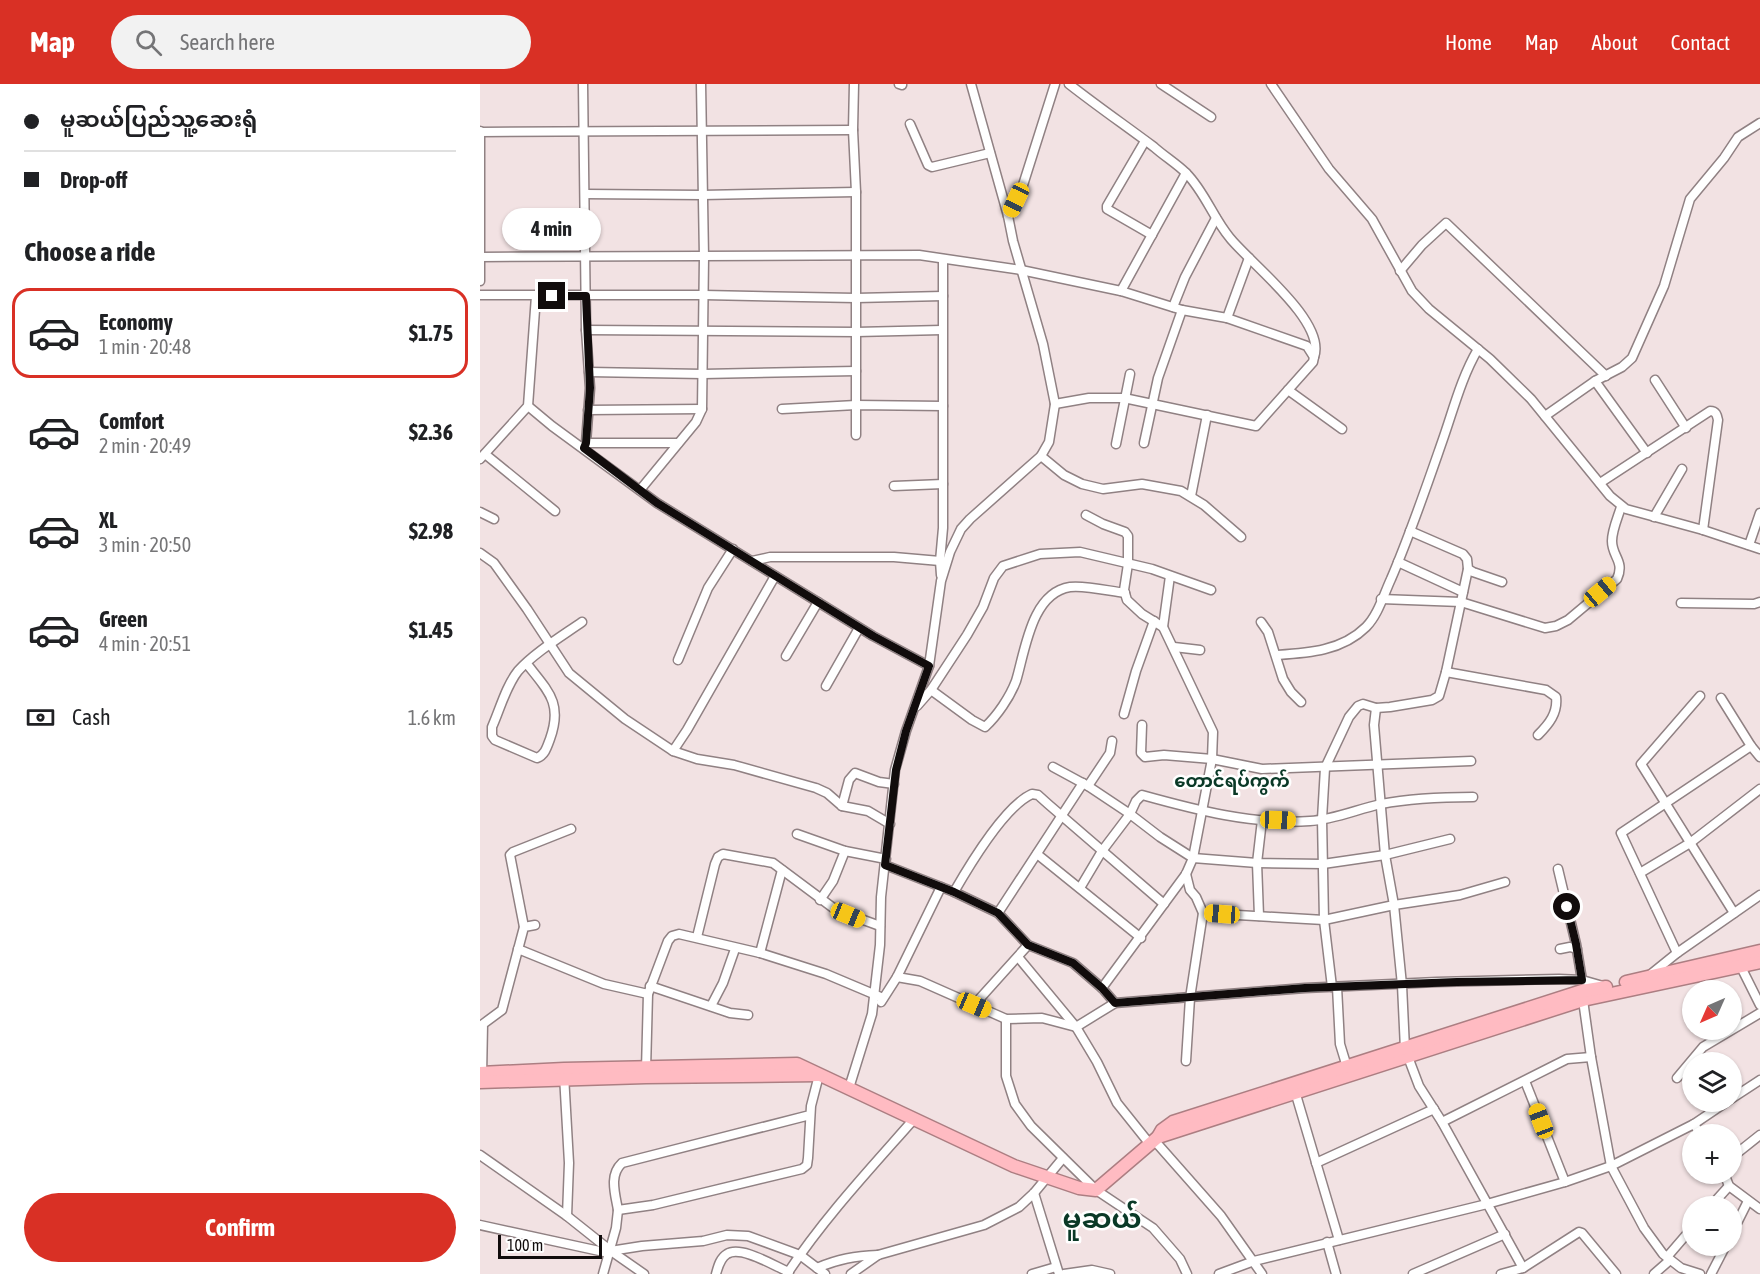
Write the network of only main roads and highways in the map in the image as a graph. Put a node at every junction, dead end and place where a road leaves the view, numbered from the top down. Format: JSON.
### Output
{"nodes":[{"id":1,"x":1760,"y":951,"type":"edge"},
{"id":2,"x":1739,"y":962,"type":"junction"},
{"id":3,"x":1760,"y":962,"type":"edge"},
{"id":4,"x":1612,"y":990,"type":"junction"},
{"id":5,"x":1406,"y":1053,"type":"junction"},
{"id":6,"x":481,"y":1078,"type":"edge"},
{"id":7,"x":1294,"y":1089,"type":"junction"}],
"edges":[{"from":1,"to":2,"type":"highway"},
{"from":2,"to":3,"type":"highway"},
{"from":2,"to":4,"type":"highway"},
{"from":2,"to":4,"type":"highway"},
{"from":4,"to":5,"type":"highway"},
{"from":4,"to":5,"type":"highway"},
{"from":5,"to":7,"type":"highway"},
{"from":5,"to":7,"type":"highway"},
{"from":6,"to":7,"type":"highway"}]}
